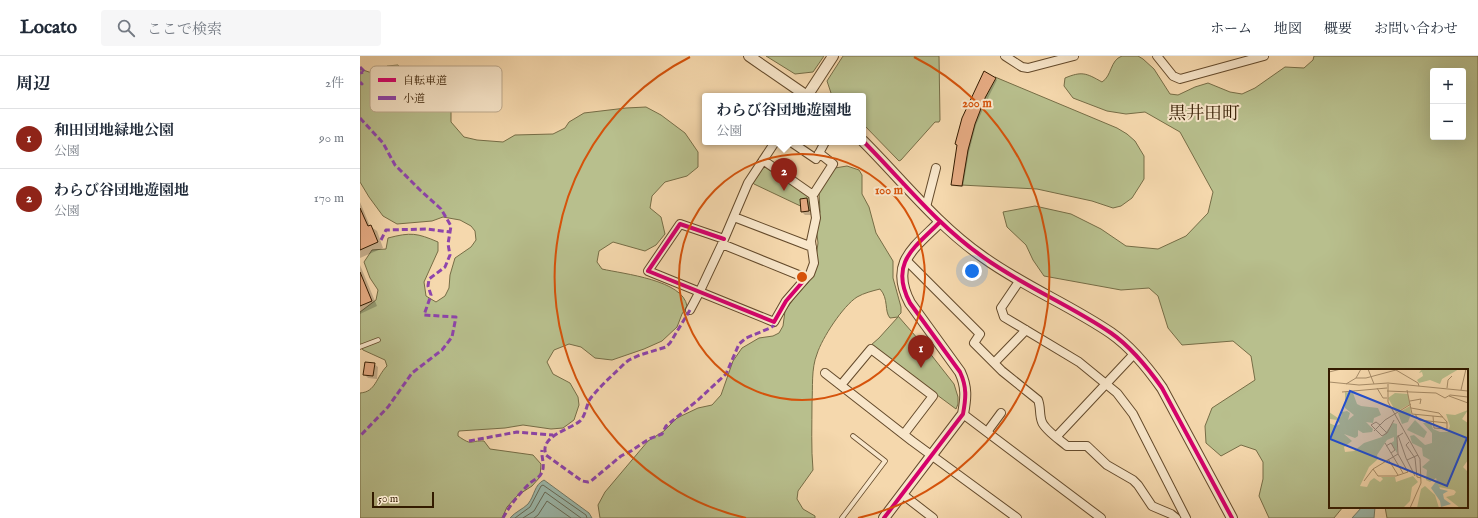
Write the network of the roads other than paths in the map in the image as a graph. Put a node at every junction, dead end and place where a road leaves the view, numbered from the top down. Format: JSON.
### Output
{"nodes":[{"id":1,"x":749,"y":56,"type":"edge"},
{"id":2,"x":833,"y":56,"type":"edge"},
{"id":3,"x":1005,"y":56,"type":"edge"},
{"id":4,"x":1074,"y":56,"type":"edge"},
{"id":5,"x":1157,"y":56,"type":"edge"},
{"id":6,"x":1264,"y":56,"type":"edge"},
{"id":7,"x":803,"y":93,"type":"edge"},
{"id":8,"x":809,"y":93,"type":"edge"},
{"id":9,"x":866,"y":144,"type":"edge"},
{"id":10,"x":773,"y":145,"type":"edge"},
{"id":11,"x":796,"y":145,"type":"edge"},
{"id":12,"x":823,"y":145,"type":"edge"},
{"id":13,"x":819,"y":153,"type":"junction"},
{"id":14,"x":763,"y":160,"type":"junction"},
{"id":15,"x":936,"y":168,"type":"dead end"},
{"id":16,"x":812,"y":195,"type":"junction"},
{"id":17,"x":926,"y":207,"type":"junction"},
{"id":18,"x":734,"y":217,"type":"junction"},
{"id":19,"x":940,"y":222,"type":"junction"},
{"id":20,"x":723,"y":242,"type":"junction"},
{"id":21,"x":812,"y":247,"type":"junction"},
{"id":22,"x":906,"y":260,"type":"junction"},
{"id":23,"x":806,"y":278,"type":"junction"},
{"id":24,"x":1020,"y":280,"type":"junction"},
{"id":25,"x":699,"y":293,"type":"junction"},
{"id":26,"x":690,"y":310,"type":"dead end"},
{"id":27,"x":1026,"y":330,"type":"junction"},
{"id":28,"x":378,"y":340,"type":"dead end"},
{"id":29,"x":360,"y":347,"type":"edge"},
{"id":30,"x":1134,"y":354,"type":"junction"},
{"id":31,"x":994,"y":363,"type":"junction"},
{"id":32,"x":825,"y":373,"type":"dead end"},
{"id":33,"x":1106,"y":384,"type":"junction"},
{"id":34,"x":841,"y":386,"type":"junction"},
{"id":35,"x":1001,"y":413,"type":"dead end"},
{"id":36,"x":963,"y":414,"type":"junction"},
{"id":37,"x":987,"y":432,"type":"junction"},
{"id":38,"x":904,"y":434,"type":"junction"},
{"id":39,"x":853,"y":436,"type":"dead end"},
{"id":40,"x":1057,"y":436,"type":"junction"},
{"id":41,"x":933,"y":455,"type":"junction"},
{"id":42,"x":902,"y":494,"type":"junction"},
{"id":43,"x":842,"y":518,"type":"edge"},
{"id":44,"x":884,"y":518,"type":"edge"},
{"id":45,"x":933,"y":518,"type":"edge"},
{"id":46,"x":1017,"y":518,"type":"edge"},
{"id":47,"x":1101,"y":518,"type":"edge"},
{"id":48,"x":1176,"y":518,"type":"edge"},
{"id":49,"x":1186,"y":518,"type":"edge"},
{"id":50,"x":1232,"y":518,"type":"edge"}],
"edges":[{"from":1,"to":7,"type":"street"},
{"from":2,"to":8,"type":"street"},
{"from":3,"to":4,"type":"street"},
{"from":5,"to":6,"type":"street"},
{"from":9,"to":17,"type":"street"},
{"from":10,"to":14,"type":"street"},
{"from":11,"to":13,"type":"street"},
{"from":12,"to":13,"type":"street"},
{"from":13,"to":16,"type":"street"},
{"from":14,"to":16,"type":"street"},
{"from":14,"to":18,"type":"street"},
{"from":15,"to":17,"type":"street"},
{"from":16,"to":21,"type":"street"},
{"from":17,"to":19,"type":"street"},
{"from":18,"to":20,"type":"street"},
{"from":18,"to":21,"type":"street"},
{"from":19,"to":22,"type":"street"},
{"from":19,"to":24,"type":"street"},
{"from":20,"to":23,"type":"street"},
{"from":20,"to":25,"type":"street"},
{"from":20,"to":25,"type":"street"},
{"from":21,"to":23,"type":"street"},
{"from":22,"to":31,"type":"street"},
{"from":22,"to":36,"type":"street"},
{"from":23,"to":25,"type":"street"},
{"from":24,"to":27,"type":"street"},
{"from":24,"to":30,"type":"street"},
{"from":25,"to":26,"type":"street"},
{"from":27,"to":31,"type":"street"},
{"from":27,"to":33,"type":"street"},
{"from":28,"to":29,"type":"lane"},
{"from":30,"to":33,"type":"street"},
{"from":30,"to":50,"type":"street"},
{"from":31,"to":40,"type":"street"},
{"from":32,"to":34,"type":"street"},
{"from":33,"to":40,"type":"street"},
{"from":33,"to":49,"type":"street"},
{"from":34,"to":38,"type":"street"},
{"from":34,"to":38,"type":"street"},
{"from":35,"to":37,"type":"street"},
{"from":36,"to":37,"type":"street"},
{"from":36,"to":41,"type":"street"},
{"from":37,"to":47,"type":"street"},
{"from":38,"to":41,"type":"street"},
{"from":39,"to":43,"type":"lane"},
{"from":40,"to":48,"type":"street"},
{"from":41,"to":42,"type":"street"},
{"from":41,"to":46,"type":"street"},
{"from":42,"to":44,"type":"street"},
{"from":42,"to":45,"type":"street"}]}
